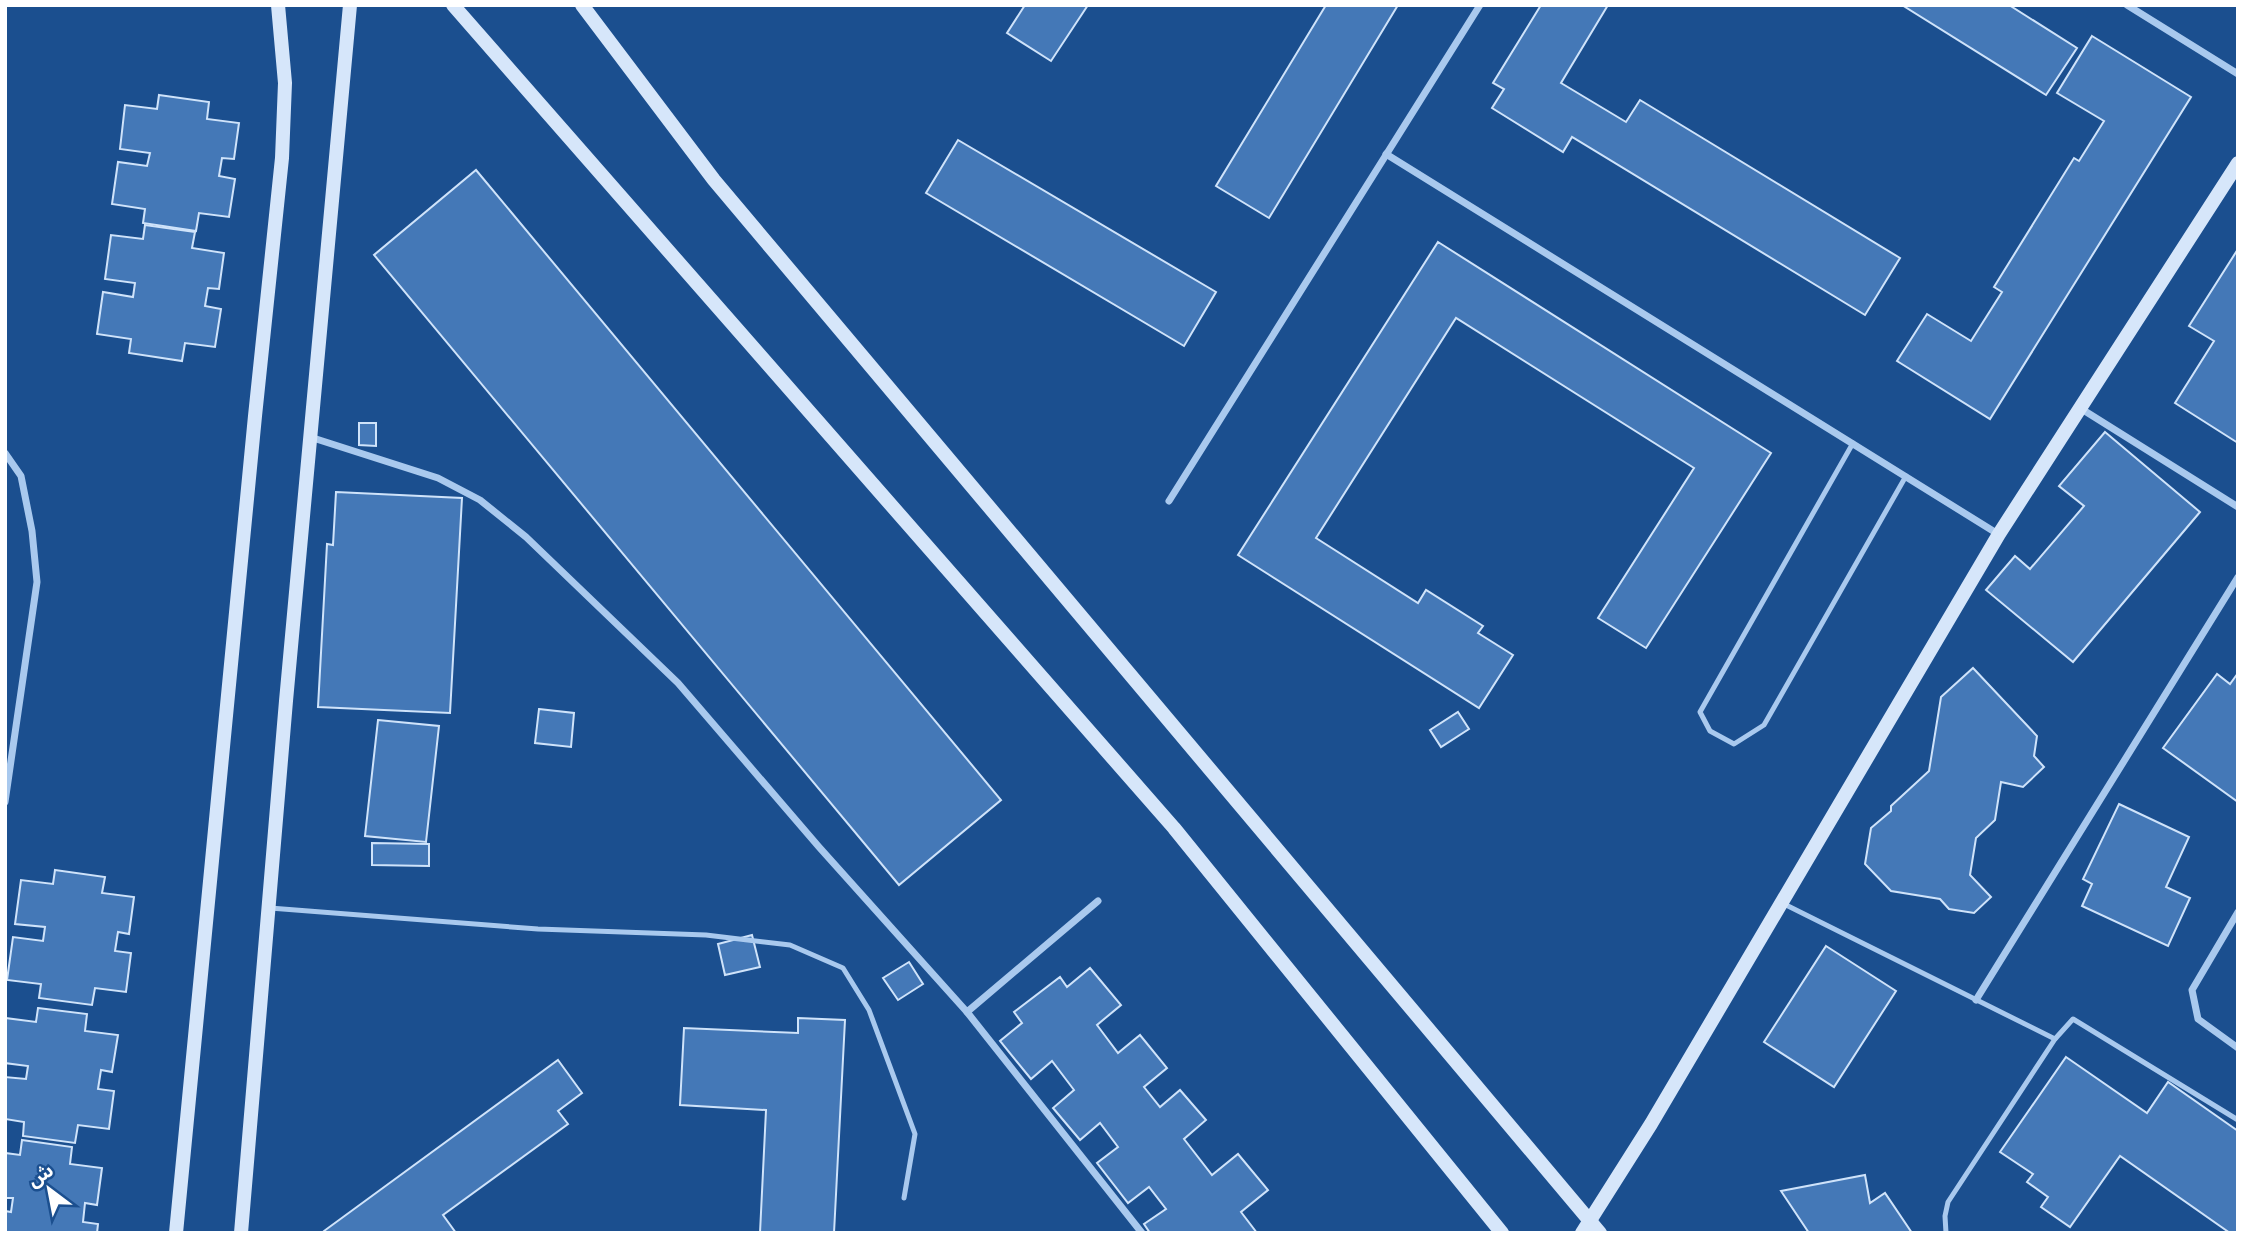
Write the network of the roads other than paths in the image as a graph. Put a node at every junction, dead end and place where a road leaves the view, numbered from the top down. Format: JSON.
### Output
{"nodes":[{"id":1,"x":278,"y":5,"type":"edge"},
{"id":2,"x":350,"y":5,"type":"edge"},
{"id":3,"x":453,"y":5,"type":"edge"},
{"id":4,"x":582,"y":5,"type":"edge"},
{"id":5,"x":1480,"y":5,"type":"edge"},
{"id":6,"x":2127,"y":5,"type":"edge"},
{"id":7,"x":2238,"y":74,"type":"edge"},
{"id":8,"x":1386,"y":154,"type":"junction"},
{"id":9,"x":2238,"y":163,"type":"edge"},
{"id":10,"x":2080,"y":408,"type":"junction"},
{"id":11,"x":310,"y":437,"type":"junction"},
{"id":12,"x":1853,"y":443,"type":"junction"},
{"id":13,"x":5,"y":453,"type":"edge"},
{"id":14,"x":1906,"y":476,"type":"junction"},
{"id":15,"x":1169,"y":501,"type":"dead end"},
{"id":16,"x":2238,"y":507,"type":"edge"},
{"id":17,"x":1998,"y":534,"type":"junction"},
{"id":18,"x":2238,"y":577,"type":"edge"},
{"id":19,"x":5,"y":802,"type":"edge"},
{"id":20,"x":1098,"y":901,"type":"dead end"},
{"id":21,"x":1781,"y":902,"type":"junction"},
{"id":22,"x":270,"y":908,"type":"junction"},
{"id":23,"x":2238,"y":912,"type":"edge"},
{"id":24,"x":1976,"y":1000,"type":"junction"},
{"id":25,"x":967,"y":1012,"type":"junction"},
{"id":26,"x":2055,"y":1039,"type":"junction"},
{"id":27,"x":2238,"y":1048,"type":"edge"},
{"id":28,"x":2238,"y":1120,"type":"edge"},
{"id":29,"x":904,"y":1198,"type":"dead end"},
{"id":30,"x":1596,"y":1227,"type":"edge"},
{"id":31,"x":176,"y":1233,"type":"edge"},
{"id":32,"x":241,"y":1233,"type":"edge"},
{"id":33,"x":1142,"y":1233,"type":"edge"},
{"id":34,"x":1502,"y":1233,"type":"edge"},
{"id":35,"x":1582,"y":1233,"type":"edge"},
{"id":36,"x":1946,"y":1233,"type":"edge"}],
"edges":[{"from":1,"to":31,"type":"main road"},
{"from":2,"to":11,"type":"main road"},
{"from":3,"to":34,"type":"main road"},
{"from":4,"to":30,"type":"main road"},
{"from":5,"to":8,"type":"street"},
{"from":6,"to":7,"type":"street"},
{"from":8,"to":12,"type":"street"},
{"from":8,"to":15,"type":"street"},
{"from":9,"to":10,"type":"main road"},
{"from":10,"to":16,"type":"street"},
{"from":10,"to":17,"type":"main road"},
{"from":11,"to":22,"type":"main road"},
{"from":11,"to":25,"type":"street"},
{"from":12,"to":14,"type":"street"},
{"from":12,"to":14,"type":"lane"},
{"from":13,"to":19,"type":"street"},
{"from":14,"to":17,"type":"street"},
{"from":17,"to":21,"type":"main road"},
{"from":18,"to":24,"type":"street"},
{"from":20,"to":25,"type":"street"},
{"from":21,"to":24,"type":"lane"},
{"from":21,"to":30,"type":"main road"},
{"from":22,"to":29,"type":"lane"},
{"from":22,"to":32,"type":"main road"},
{"from":23,"to":27,"type":"street"},
{"from":24,"to":26,"type":"lane"},
{"from":25,"to":33,"type":"street"},
{"from":26,"to":28,"type":"lane"},
{"from":26,"to":36,"type":"lane"},
{"from":30,"to":35,"type":"main road"}]}
